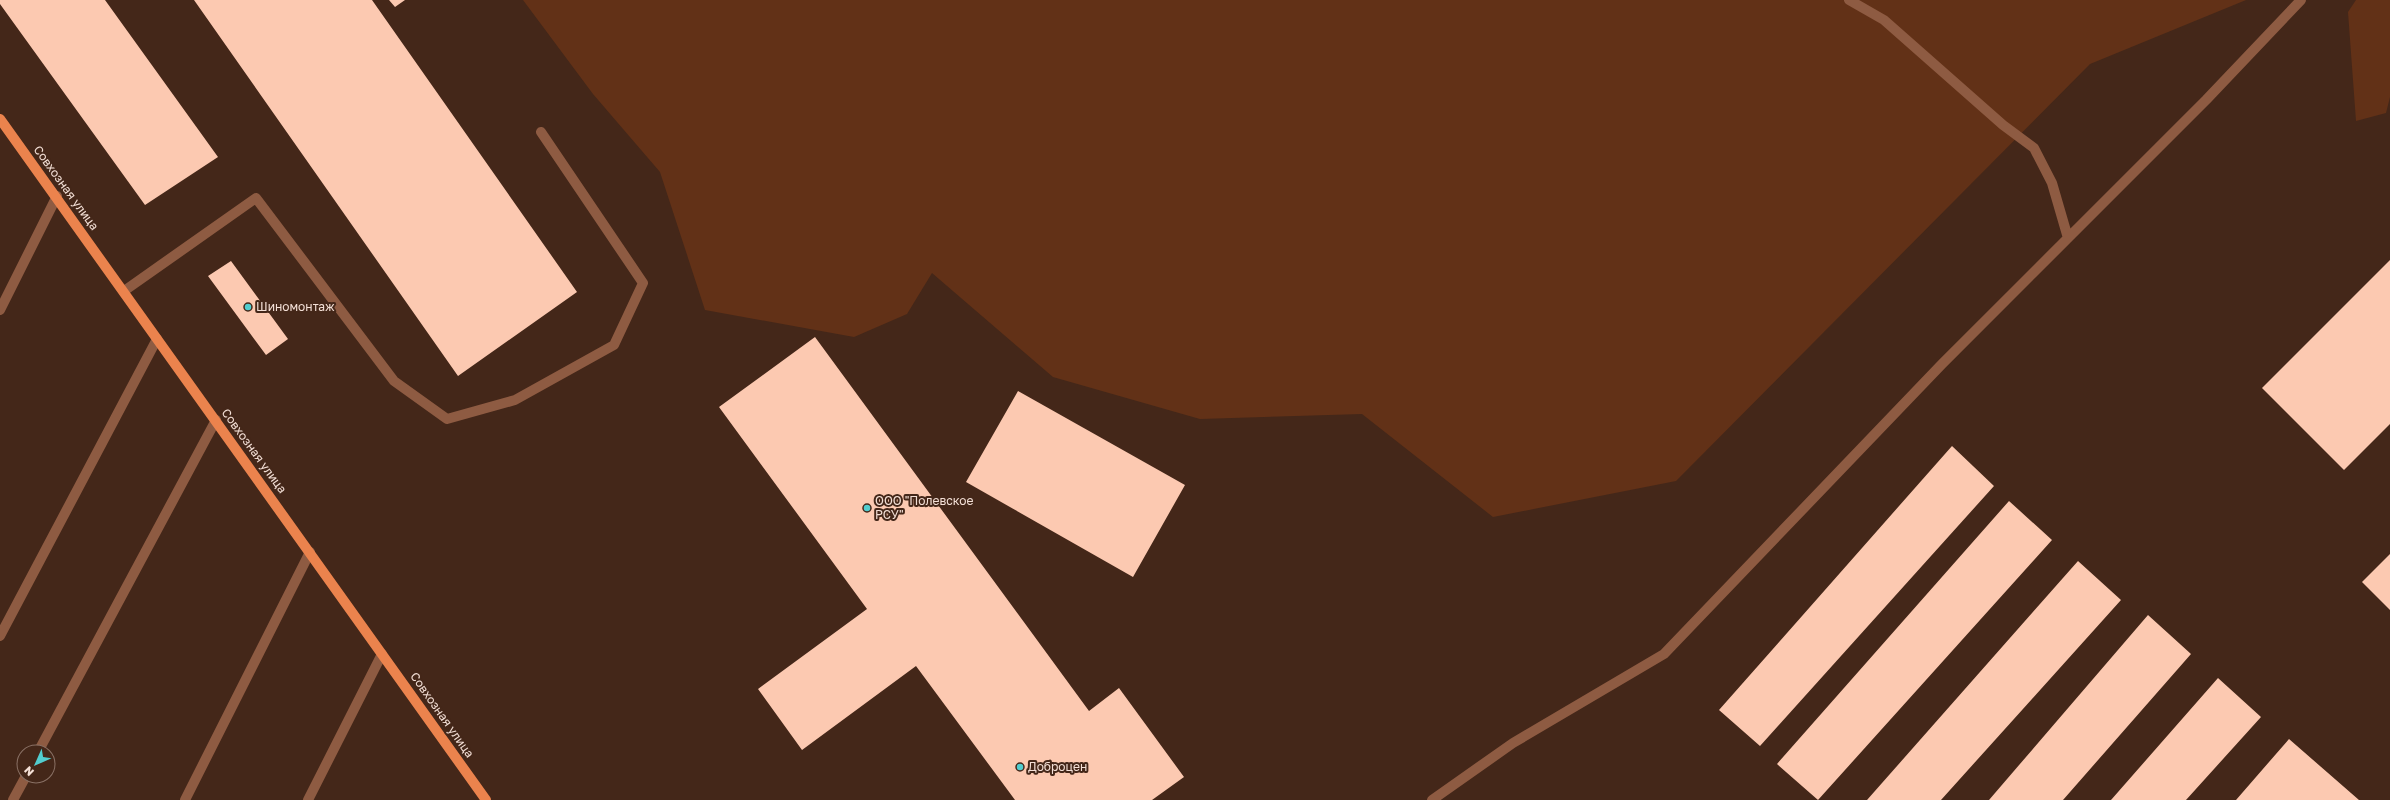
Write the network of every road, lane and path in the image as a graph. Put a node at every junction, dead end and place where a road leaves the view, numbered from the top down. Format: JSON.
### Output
{"nodes":[{"id":1,"x":1849,"y":0,"type":"edge"},
{"id":2,"x":2302,"y":0,"type":"edge"},
{"id":3,"x":2,"y":123,"type":"edge"},
{"id":4,"x":541,"y":132,"type":"dead end"},
{"id":5,"x":57,"y":196,"type":"junction"},
{"id":6,"x":2068,"y":238,"type":"junction"},
{"id":7,"x":124,"y":291,"type":"junction"},
{"id":8,"x":0,"y":310,"type":"edge"},
{"id":9,"x":157,"y":339,"type":"junction"},
{"id":10,"x":216,"y":420,"type":"junction"},
{"id":11,"x":310,"y":552,"type":"junction"},
{"id":12,"x":0,"y":636,"type":"edge"},
{"id":13,"x":382,"y":654,"type":"junction"},
{"id":14,"x":42,"y":744,"type":"edge"},
{"id":15,"x":22,"y":784,"type":"edge"},
{"id":16,"x":483,"y":798,"type":"edge"},
{"id":17,"x":13,"y":800,"type":"edge"},
{"id":18,"x":185,"y":800,"type":"edge"},
{"id":19,"x":308,"y":800,"type":"edge"},
{"id":20,"x":1432,"y":800,"type":"edge"}],
"edges":[{"from":1,"to":6,"type":"lane"},
{"from":2,"to":6,"type":"lane"},
{"from":3,"to":5,"type":"main road","name":"Совхозная улица"},
{"from":4,"to":7,"type":"lane"},
{"from":5,"to":7,"type":"main road","name":"Совхозная улица"},
{"from":5,"to":8,"type":"lane"},
{"from":6,"to":20,"type":"lane"},
{"from":7,"to":9,"type":"main road","name":"Совхозная улица"},
{"from":9,"to":10,"type":"main road","name":"Совхозная улица"},
{"from":9,"to":12,"type":"lane"},
{"from":10,"to":11,"type":"main road","name":"Совхозная улица"},
{"from":10,"to":14,"type":"lane"},
{"from":11,"to":13,"type":"main road","name":"Совхозная улица"},
{"from":11,"to":18,"type":"lane"},
{"from":13,"to":16,"type":"main road","name":"Совхозная улица"},
{"from":13,"to":19,"type":"lane"},
{"from":15,"to":17,"type":"lane"}]}
